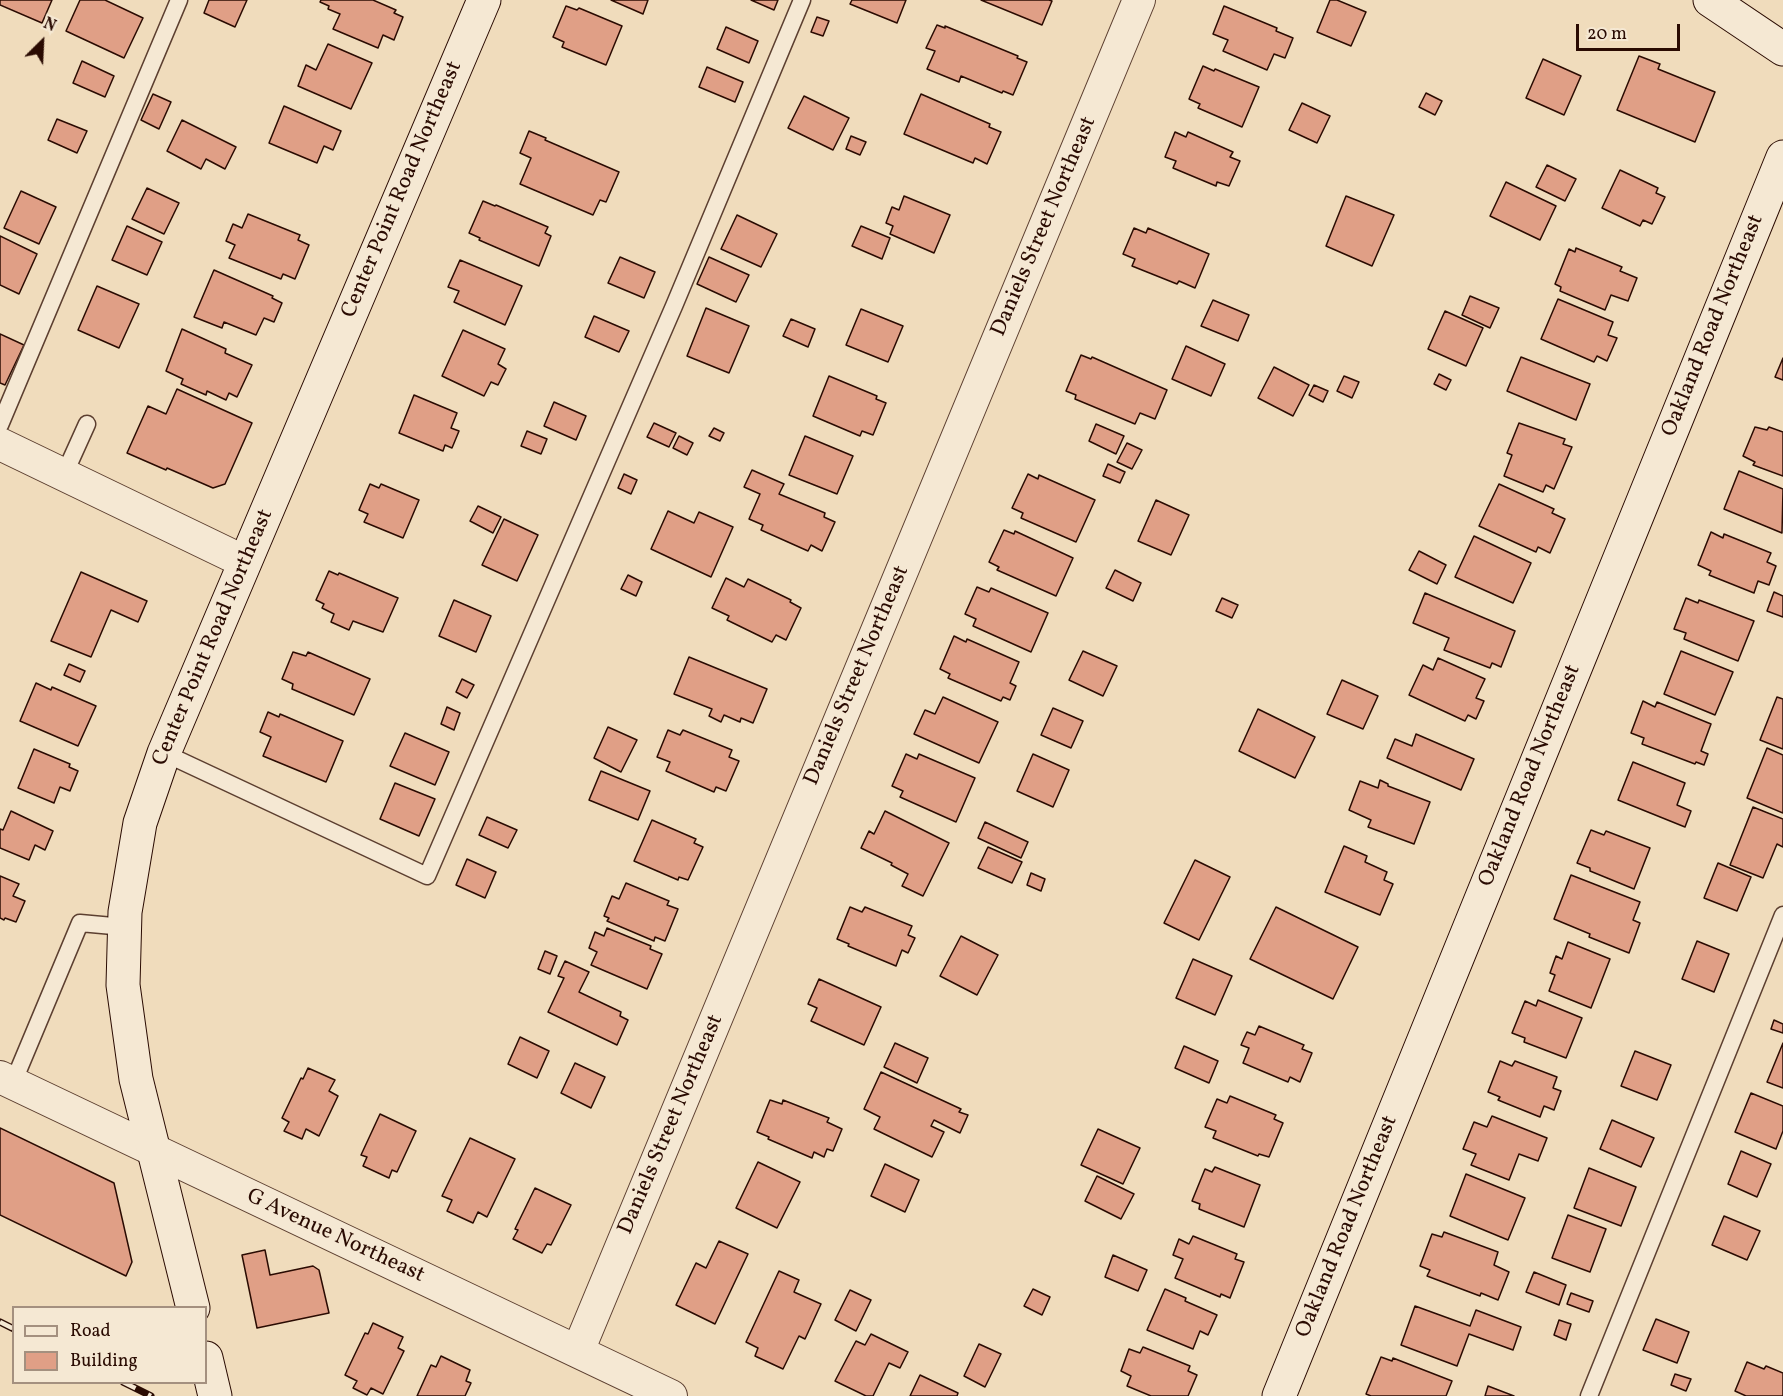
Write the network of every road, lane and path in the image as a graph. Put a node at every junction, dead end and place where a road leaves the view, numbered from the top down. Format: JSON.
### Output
{"nodes":[{"id":1,"x":179,"y":0,"type":"edge"},
{"id":2,"x":484,"y":0,"type":"edge"},
{"id":3,"x":802,"y":0,"type":"edge"},
{"id":4,"x":1139,"y":0,"type":"edge"},
{"id":5,"x":1710,"y":0,"type":"edge"},
{"id":6,"x":1783,"y":49,"type":"edge"},
{"id":7,"x":1783,"y":157,"type":"edge"},
{"id":8,"x":1783,"y":194,"type":"edge"},
{"id":9,"x":1757,"y":220,"type":"junction"},
{"id":10,"x":0,"y":424,"type":"edge"},
{"id":11,"x":87,"y":424,"type":"dead end"},
{"id":12,"x":0,"y":444,"type":"edge"},
{"id":13,"x":64,"y":475,"type":"junction"},
{"id":14,"x":245,"y":562,"type":"junction"},
{"id":15,"x":164,"y":753,"type":"junction"},
{"id":16,"x":1783,"y":915,"type":"edge"},
{"id":17,"x":124,"y":927,"type":"junction"},
{"id":18,"x":6,"y":1080,"type":"edge"},
{"id":19,"x":153,"y":1151,"type":"junction"},
{"id":20,"x":192,"y":1306,"type":"edge"},
{"id":21,"x":578,"y":1352,"type":"junction"},
{"id":22,"x":207,"y":1362,"type":"edge"},
{"id":23,"x":215,"y":1396,"type":"edge"},
{"id":24,"x":671,"y":1396,"type":"edge"},
{"id":25,"x":1279,"y":1396,"type":"edge"},
{"id":26,"x":1588,"y":1396,"type":"edge"}],
"edges":[{"from":1,"to":10,"type":"lane"},
{"from":2,"to":14,"type":"main road","name":"Center Point Road Northeast"},
{"from":3,"to":15,"type":"lane"},
{"from":4,"to":21,"type":"street","name":"Daniels Street Northeast"},
{"from":5,"to":6,"type":"main road"},
{"from":7,"to":9,"type":"main road","name":"Oakland Road Northeast"},
{"from":8,"to":9,"type":"main road"},
{"from":9,"to":25,"type":"main road","name":"Oakland Road Northeast"},
{"from":11,"to":13,"type":"lane"},
{"from":12,"to":13,"type":"street"},
{"from":13,"to":14,"type":"street"},
{"from":14,"to":15,"type":"main road","name":"Center Point Road Northeast"},
{"from":15,"to":17,"type":"main road","name":"Center Point Road Northeast"},
{"from":16,"to":26,"type":"lane"},
{"from":17,"to":18,"type":"lane"},
{"from":17,"to":19,"type":"main road","name":"Center Point Road Northeast"},
{"from":18,"to":19,"type":"street","name":"G Avenue Northeast"},
{"from":19,"to":20,"type":"main road","name":"Center Point Road Northeast"},
{"from":19,"to":21,"type":"street","name":"G Avenue Northeast"},
{"from":21,"to":24,"type":"street","name":"G Avenue Northeast"},
{"from":22,"to":23,"type":"main road"}]}
